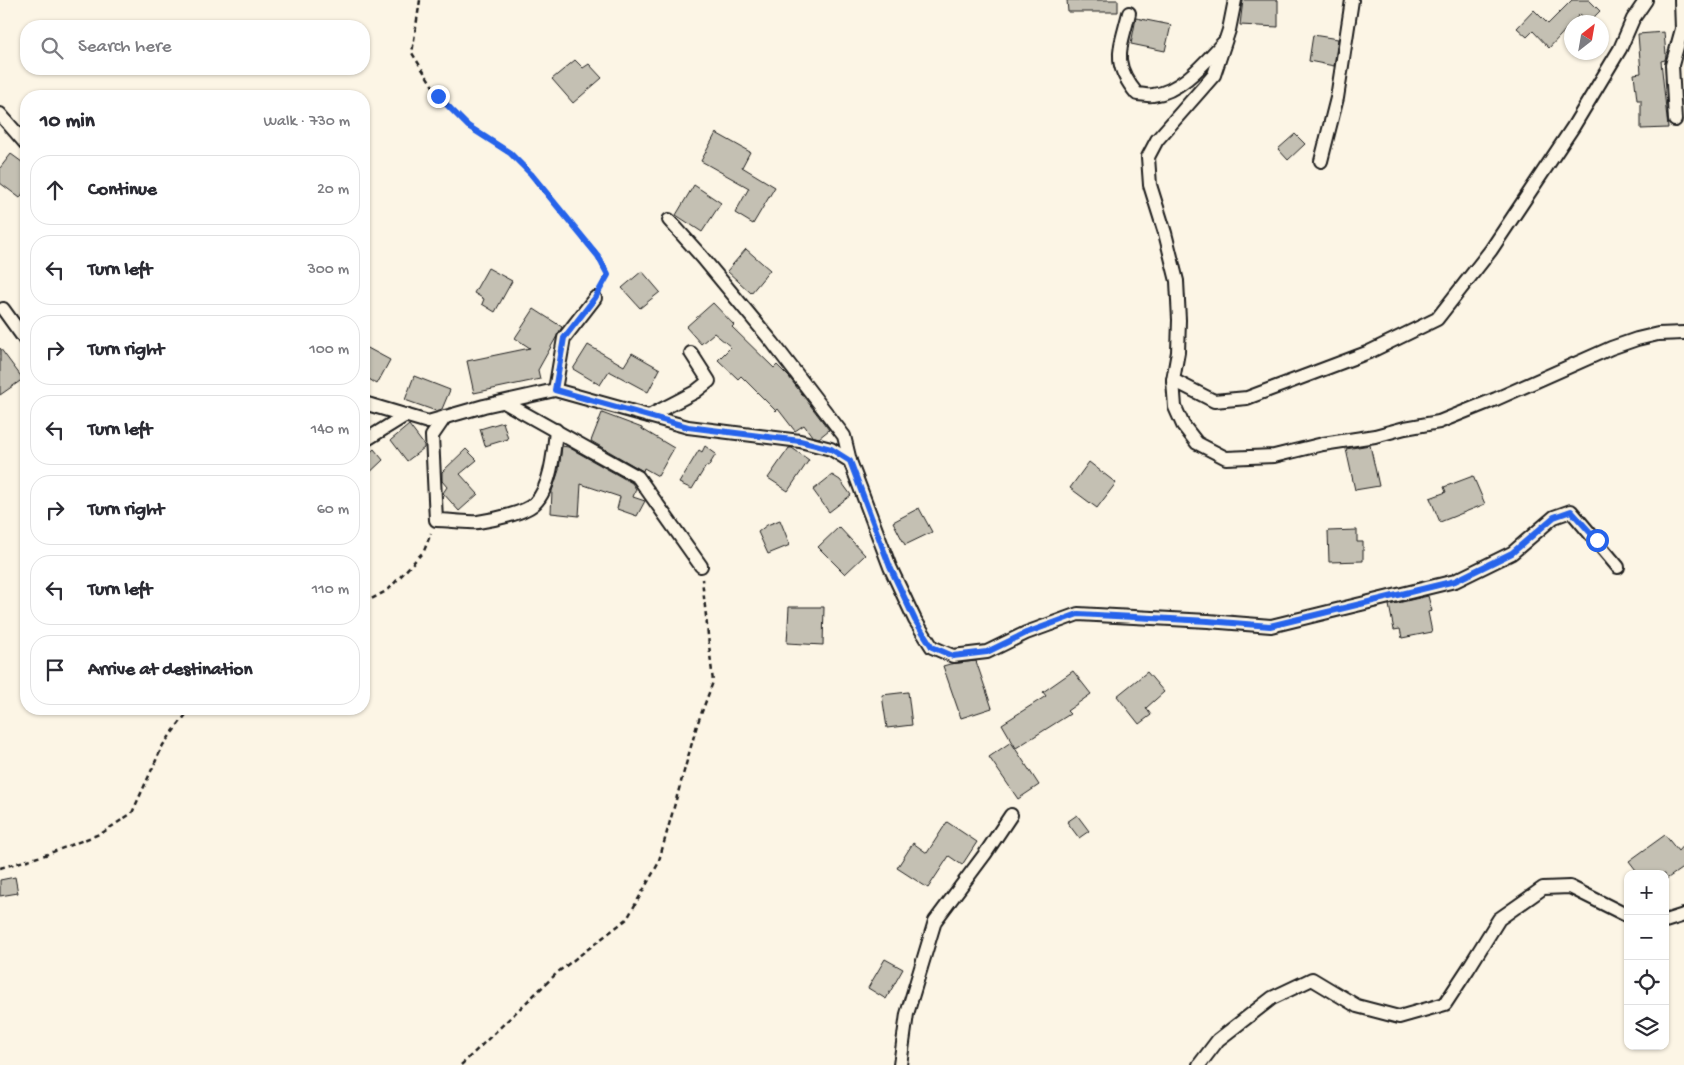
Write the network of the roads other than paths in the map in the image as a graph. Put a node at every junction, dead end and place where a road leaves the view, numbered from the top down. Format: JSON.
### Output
{"nodes":[{"id":1,"x":1235,"y":0,"type":"edge"},
{"id":2,"x":1352,"y":0,"type":"edge"},
{"id":3,"x":1646,"y":0,"type":"edge"},
{"id":4,"x":1681,"y":0,"type":"edge"},
{"id":5,"x":1129,"y":13,"type":"dead end"},
{"id":6,"x":1225,"y":40,"type":"junction"},
{"id":7,"x":0,"y":114,"type":"edge"},
{"id":8,"x":1675,"y":120,"type":"dead end"},
{"id":9,"x":20,"y":137,"type":"edge"},
{"id":10,"x":1321,"y":160,"type":"dead end"},
{"id":11,"x":669,"y":220,"type":"dead end"},
{"id":12,"x":595,"y":298,"type":"road end"},
{"id":13,"x":3,"y":309,"type":"dead end"},
{"id":14,"x":20,"y":333,"type":"edge"},
{"id":15,"x":1684,"y":333,"type":"edge"},
{"id":16,"x":691,"y":353,"type":"dead end"},
{"id":17,"x":1173,"y":380,"type":"junction"},
{"id":18,"x":555,"y":390,"type":"junction"},
{"id":19,"x":504,"y":402,"type":"junction"},
{"id":20,"x":370,"y":405,"type":"edge"},
{"id":21,"x":406,"y":415,"type":"junction"},
{"id":22,"x":649,"y":416,"type":"junction"},
{"id":23,"x":445,"y":417,"type":"junction"},
{"id":24,"x":556,"y":430,"type":"junction"},
{"id":25,"x":370,"y":437,"type":"edge"},
{"id":26,"x":850,"y":461,"type":"junction"},
{"id":27,"x":701,"y":566,"type":"road end"},
{"id":28,"x":1618,"y":567,"type":"dead end"},
{"id":29,"x":1011,"y":815,"type":"dead end"},
{"id":30,"x":1626,"y":915,"type":"edge"},
{"id":31,"x":1684,"y":915,"type":"edge"},
{"id":32,"x":1669,"y":920,"type":"edge"},
{"id":33,"x":900,"y":1065,"type":"edge"},
{"id":34,"x":1199,"y":1065,"type":"edge"}],
"edges":[{"from":1,"to":6,"type":"street"},
{"from":2,"to":10,"type":"street"},
{"from":3,"to":17,"type":"street"},
{"from":4,"to":8,"type":"street"},
{"from":5,"to":6,"type":"street"},
{"from":6,"to":17,"type":"street"},
{"from":7,"to":9,"type":"street"},
{"from":11,"to":26,"type":"street"},
{"from":12,"to":18,"type":"street"},
{"from":13,"to":14,"type":"street"},
{"from":15,"to":17,"type":"street"},
{"from":16,"to":22,"type":"street"},
{"from":18,"to":19,"type":"street"},
{"from":18,"to":22,"type":"street"},
{"from":19,"to":23,"type":"street"},
{"from":19,"to":24,"type":"street"},
{"from":20,"to":21,"type":"street"},
{"from":21,"to":23,"type":"street"},
{"from":21,"to":25,"type":"street"},
{"from":22,"to":26,"type":"street"},
{"from":23,"to":24,"type":"street"},
{"from":24,"to":27,"type":"street"},
{"from":26,"to":28,"type":"street"},
{"from":29,"to":33,"type":"street"},
{"from":30,"to":34,"type":"street"},
{"from":31,"to":32,"type":"street"}]}
